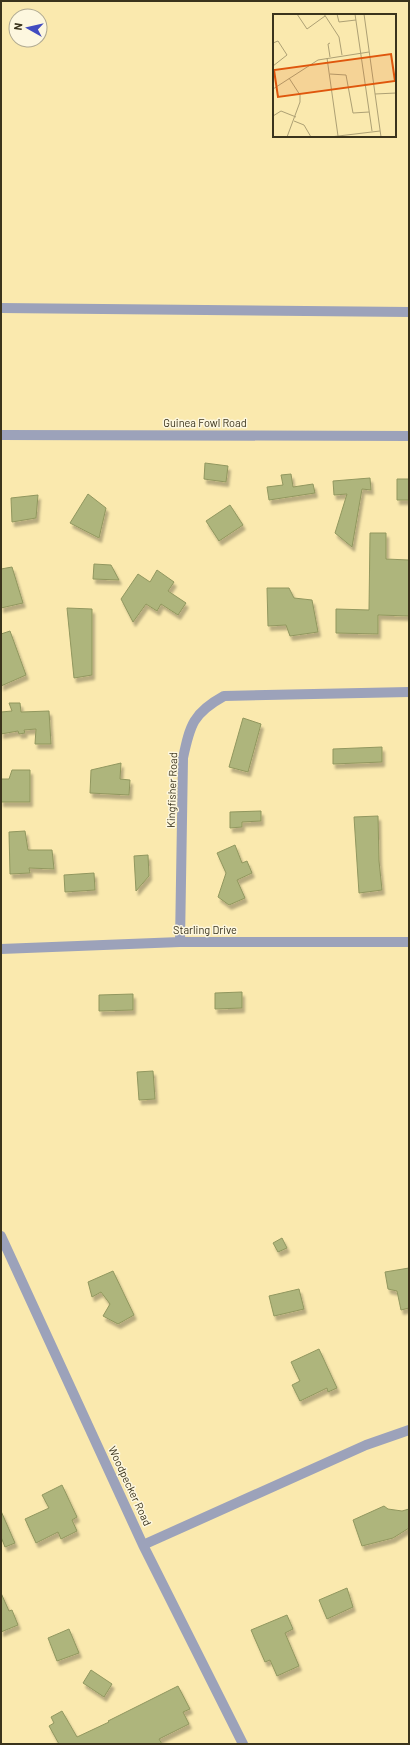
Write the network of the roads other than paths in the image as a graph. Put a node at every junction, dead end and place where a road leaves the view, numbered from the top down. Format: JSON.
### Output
{"nodes":[{"id":1,"x":1,"y":308,"type":"edge"},
{"id":2,"x":409,"y":312,"type":"edge"},
{"id":3,"x":1,"y":435,"type":"edge"},
{"id":4,"x":409,"y":436,"type":"edge"},
{"id":5,"x":409,"y":692,"type":"edge"},
{"id":6,"x":180,"y":942,"type":"junction"},
{"id":7,"x":409,"y":942,"type":"edge"},
{"id":8,"x":1,"y":949,"type":"edge"},
{"id":9,"x":1,"y":1236,"type":"edge"},
{"id":10,"x":409,"y":1430,"type":"edge"},
{"id":11,"x":143,"y":1545,"type":"junction"},
{"id":12,"x":243,"y":1744,"type":"edge"}],
"edges":[{"from":1,"to":2,"type":"street"},
{"from":3,"to":4,"type":"street","name":"Guinea Fowl Road"},
{"from":5,"to":6,"type":"street","name":"Kingfisher Road"},
{"from":6,"to":7,"type":"street","name":"Starling Drive"},
{"from":6,"to":8,"type":"street","name":"Starling Drive"},
{"from":9,"to":11,"type":"street","name":"Woodpecker Road"},
{"from":10,"to":11,"type":"street"},
{"from":11,"to":12,"type":"street","name":"Woodpecker Road"}]}
